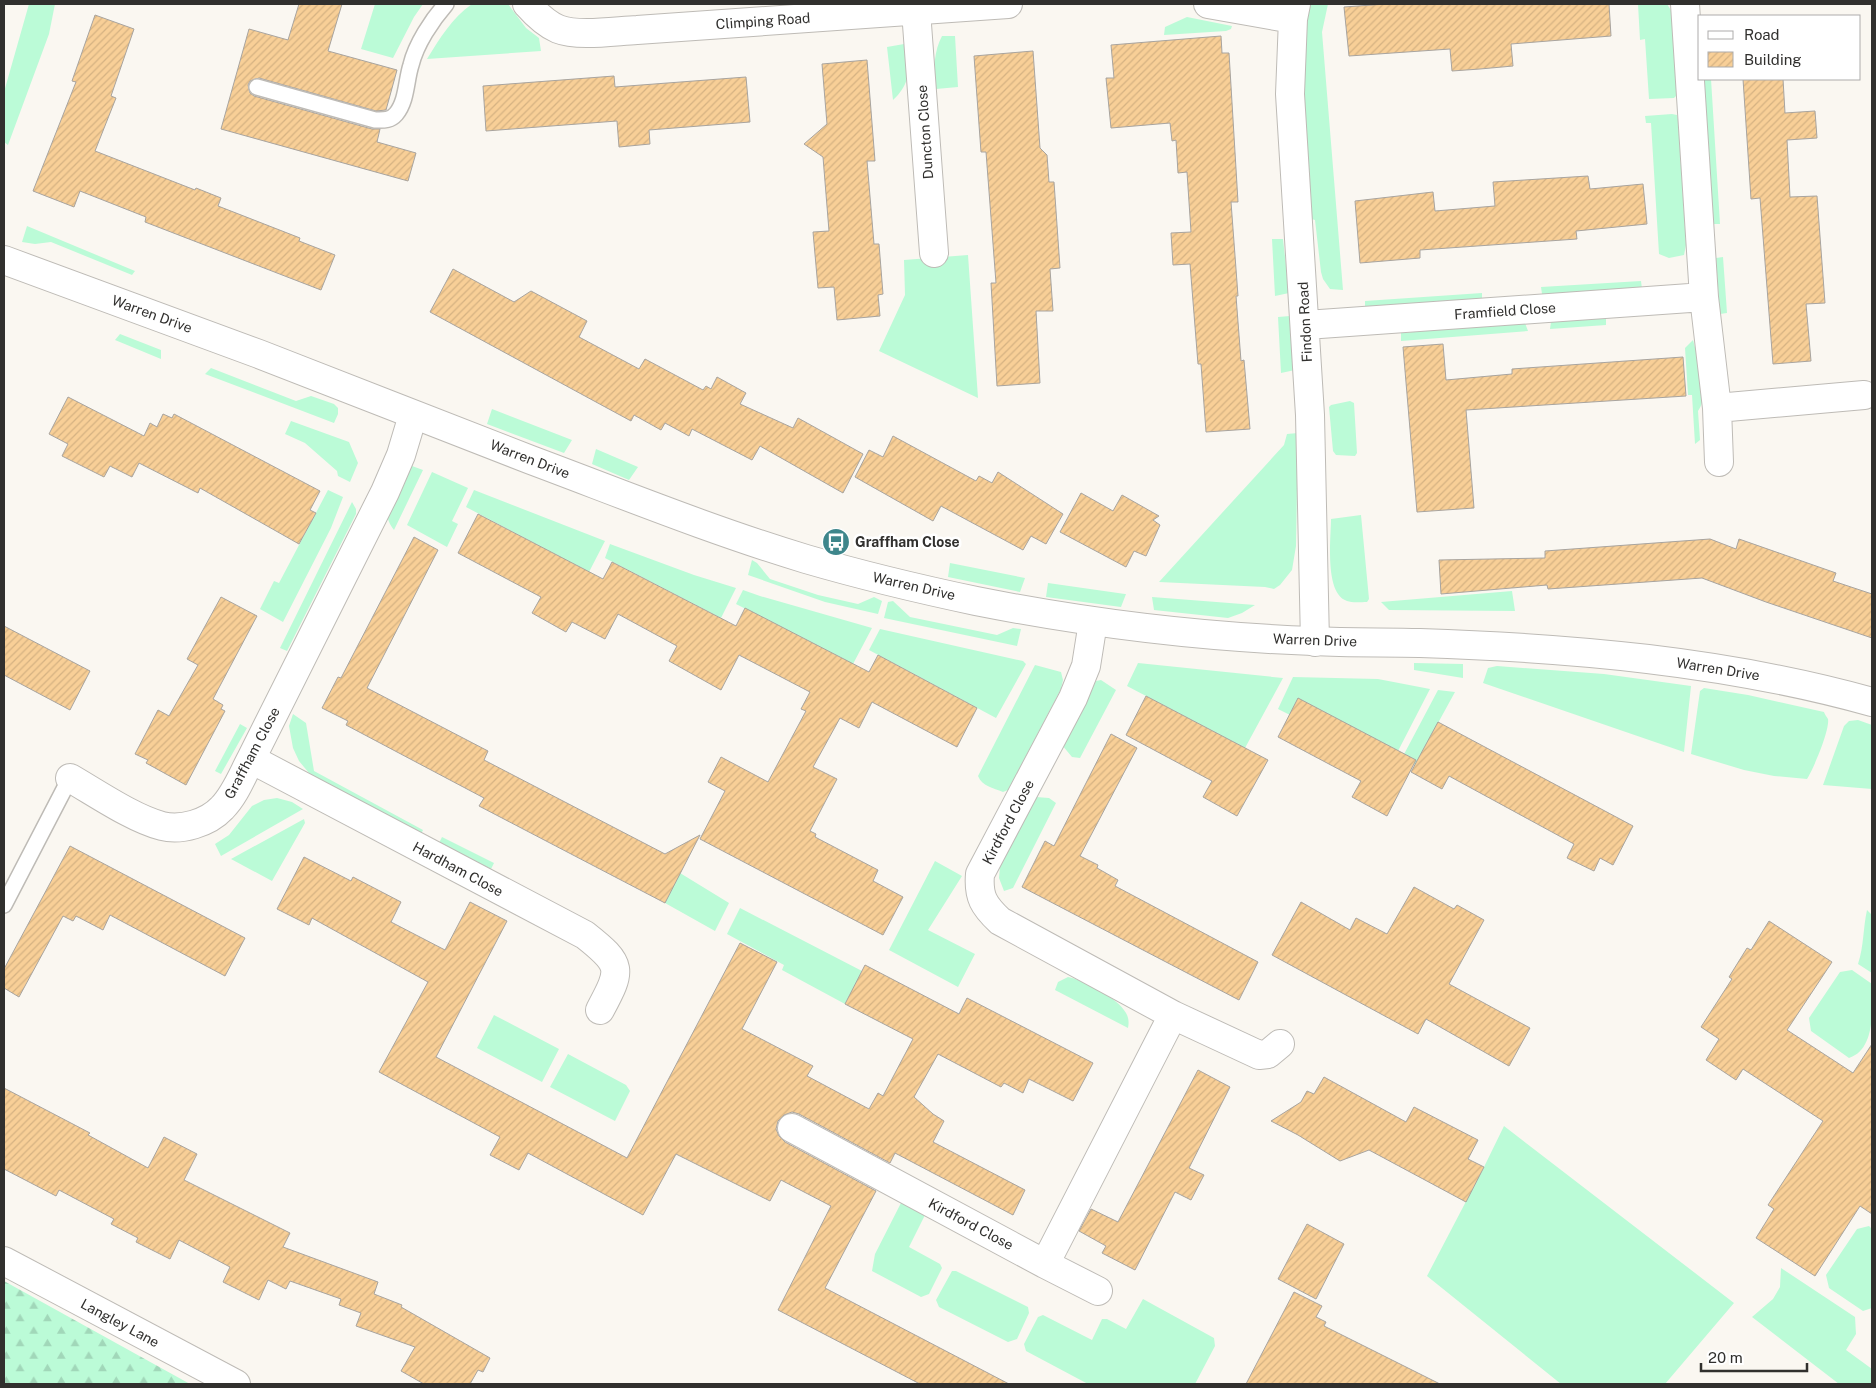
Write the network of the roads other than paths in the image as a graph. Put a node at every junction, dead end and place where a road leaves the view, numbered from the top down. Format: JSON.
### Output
{"nodes":[{"id":1,"x":446,"y":4,"type":"edge"},
{"id":2,"x":527,"y":4,"type":"edge"},
{"id":3,"x":1008,"y":4,"type":"edge"},
{"id":4,"x":1208,"y":4,"type":"edge"},
{"id":5,"x":1685,"y":4,"type":"edge"},
{"id":6,"x":916,"y":11,"type":"junction"},
{"id":7,"x":1295,"y":11,"type":"edge"},
{"id":8,"x":257,"y":88,"type":"dead end"},
{"id":9,"x":934,"y":253,"type":"dead end"},
{"id":10,"x":4,"y":260,"type":"edge"},
{"id":11,"x":1704,"y":298,"type":"junction"},
{"id":12,"x":1306,"y":325,"type":"junction"},
{"id":13,"x":1864,"y":395,"type":"dead end"},
{"id":14,"x":1717,"y":408,"type":"junction"},
{"id":15,"x":413,"y":415,"type":"junction"},
{"id":16,"x":1719,"y":462,"type":"dead end"},
{"id":17,"x":1093,"y":622,"type":"junction"},
{"id":18,"x":1315,"y":642,"type":"junction"},
{"id":19,"x":1872,"y":702,"type":"edge"},
{"id":20,"x":251,"y":759,"type":"junction"},
{"id":21,"x":70,"y":778,"type":"joint"},
{"id":22,"x":4,"y":906,"type":"edge"},
{"id":23,"x":600,"y":1010,"type":"dead end"},
{"id":24,"x":1173,"y":1015,"type":"junction"},
{"id":25,"x":1280,"y":1044,"type":"dead end"},
{"id":26,"x":792,"y":1128,"type":"dead end"},
{"id":27,"x":4,"y":1260,"type":"edge"},
{"id":28,"x":1045,"y":1264,"type":"junction"},
{"id":29,"x":1098,"y":1291,"type":"dead end"},
{"id":30,"x":236,"y":1384,"type":"edge"}],
"edges":[{"from":1,"to":8,"type":"lane"},
{"from":2,"to":6,"type":"street","name":"Climping Road"},
{"from":3,"to":6,"type":"street","name":"Climping Road"},
{"from":4,"to":7,"type":"street"},
{"from":5,"to":11,"type":"street"},
{"from":6,"to":9,"type":"street","name":"Duncton Close"},
{"from":7,"to":12,"type":"street","name":"Findon Road"},
{"from":10,"to":15,"type":"street","name":"Warren Drive"},
{"from":11,"to":12,"type":"street","name":"Framfield Close"},
{"from":11,"to":14,"type":"street"},
{"from":12,"to":18,"type":"street","name":"Findon Road"},
{"from":13,"to":14,"type":"street"},
{"from":14,"to":16,"type":"street"},
{"from":15,"to":17,"type":"street","name":"Warren Drive"},
{"from":15,"to":20,"type":"street","name":"Graffham Close"},
{"from":17,"to":18,"type":"street","name":"Warren Drive"},
{"from":17,"to":24,"type":"street","name":"Kirdford Close"},
{"from":18,"to":19,"type":"street","name":"Warren Drive"},
{"from":20,"to":21,"type":"street","name":"Graffham Close"},
{"from":20,"to":23,"type":"street","name":"Hardham Close"},
{"from":21,"to":22,"type":"lane","name":"Graffham Close"},
{"from":24,"to":25,"type":"street","name":"Kirdford Close"},
{"from":24,"to":28,"type":"street"},
{"from":26,"to":28,"type":"street","name":"Kirdford Close"},
{"from":27,"to":30,"type":"street","name":"Langley Lane"},
{"from":28,"to":29,"type":"street","name":"Kirdford Close"}]}
